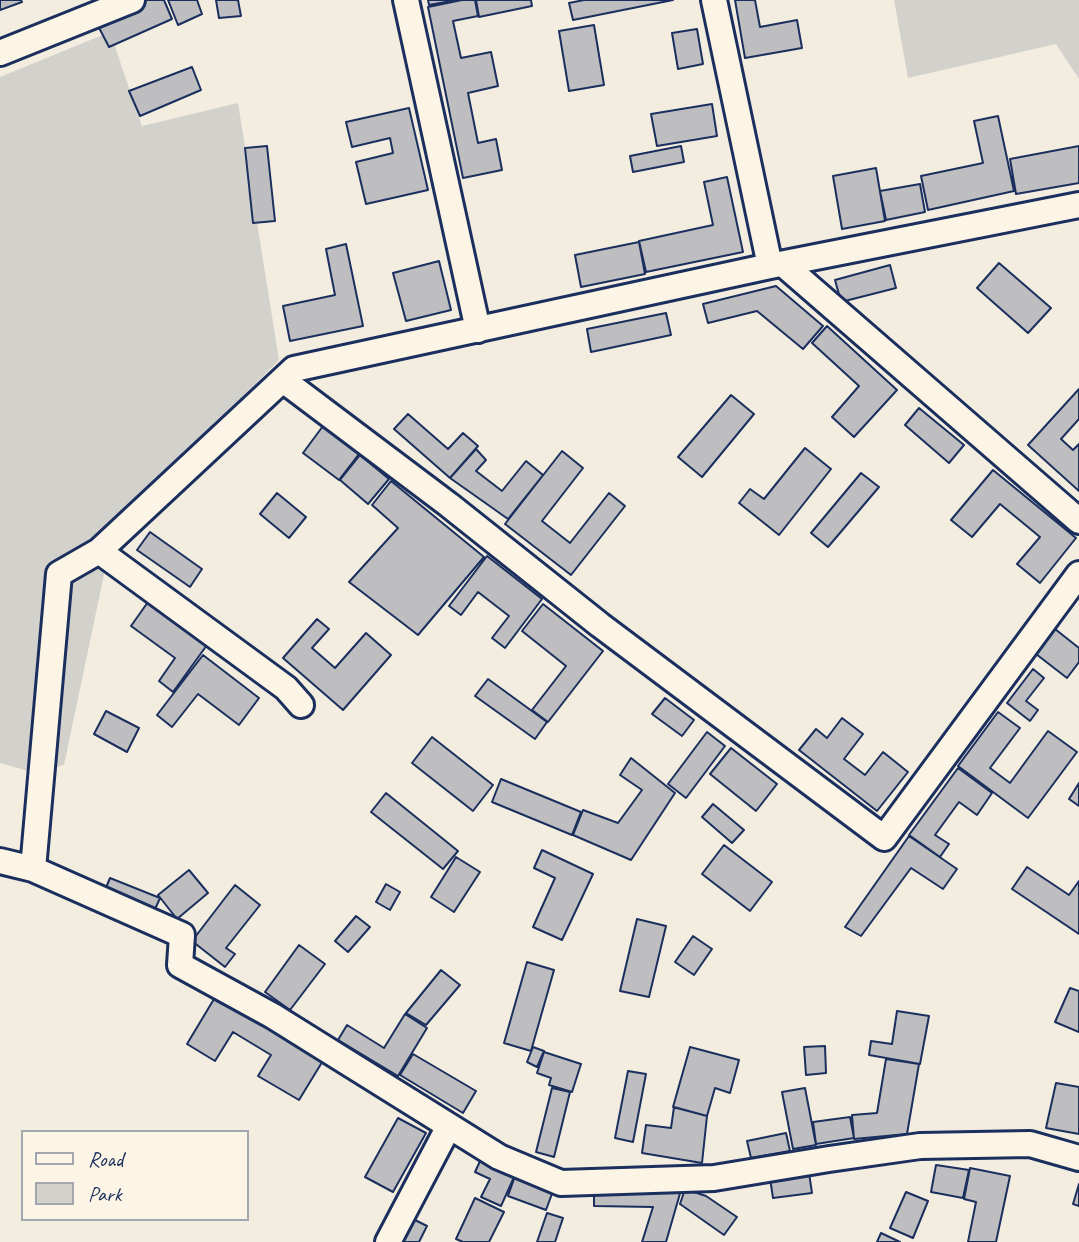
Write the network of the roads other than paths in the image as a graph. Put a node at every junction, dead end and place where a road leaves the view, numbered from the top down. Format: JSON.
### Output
{"nodes":[{"id":1,"x":132,"y":0,"type":"edge"},
{"id":2,"x":406,"y":0,"type":"edge"},
{"id":3,"x":714,"y":0,"type":"edge"},
{"id":4,"x":0,"y":53,"type":"edge"},
{"id":5,"x":1079,"y":205,"type":"edge"},
{"id":6,"x":777,"y":265,"type":"junction"},
{"id":7,"x":478,"y":330,"type":"junction"},
{"id":8,"x":283,"y":380,"type":"junction"},
{"id":9,"x":1079,"y":521,"type":"edge"},
{"id":10,"x":99,"y":551,"type":"junction"},
{"id":11,"x":1079,"y":574,"type":"edge"},
{"id":12,"x":301,"y":705,"type":"dead end"},
{"id":13,"x":0,"y":861,"type":"edge"},
{"id":14,"x":33,"y":869,"type":"junction"},
{"id":15,"x":449,"y":1126,"type":"junction"},
{"id":16,"x":1079,"y":1158,"type":"edge"},
{"id":17,"x":388,"y":1242,"type":"edge"}],
"edges":[{"from":1,"to":4,"type":"street"},
{"from":2,"to":7,"type":"street"},
{"from":3,"to":6,"type":"street"},
{"from":5,"to":6,"type":"street"},
{"from":6,"to":7,"type":"street"},
{"from":6,"to":9,"type":"street"},
{"from":7,"to":8,"type":"street"},
{"from":8,"to":10,"type":"street"},
{"from":8,"to":11,"type":"street"},
{"from":10,"to":12,"type":"street"},
{"from":10,"to":14,"type":"street"},
{"from":13,"to":14,"type":"street"},
{"from":14,"to":15,"type":"street"},
{"from":15,"to":16,"type":"street"},
{"from":15,"to":17,"type":"street"}]}
